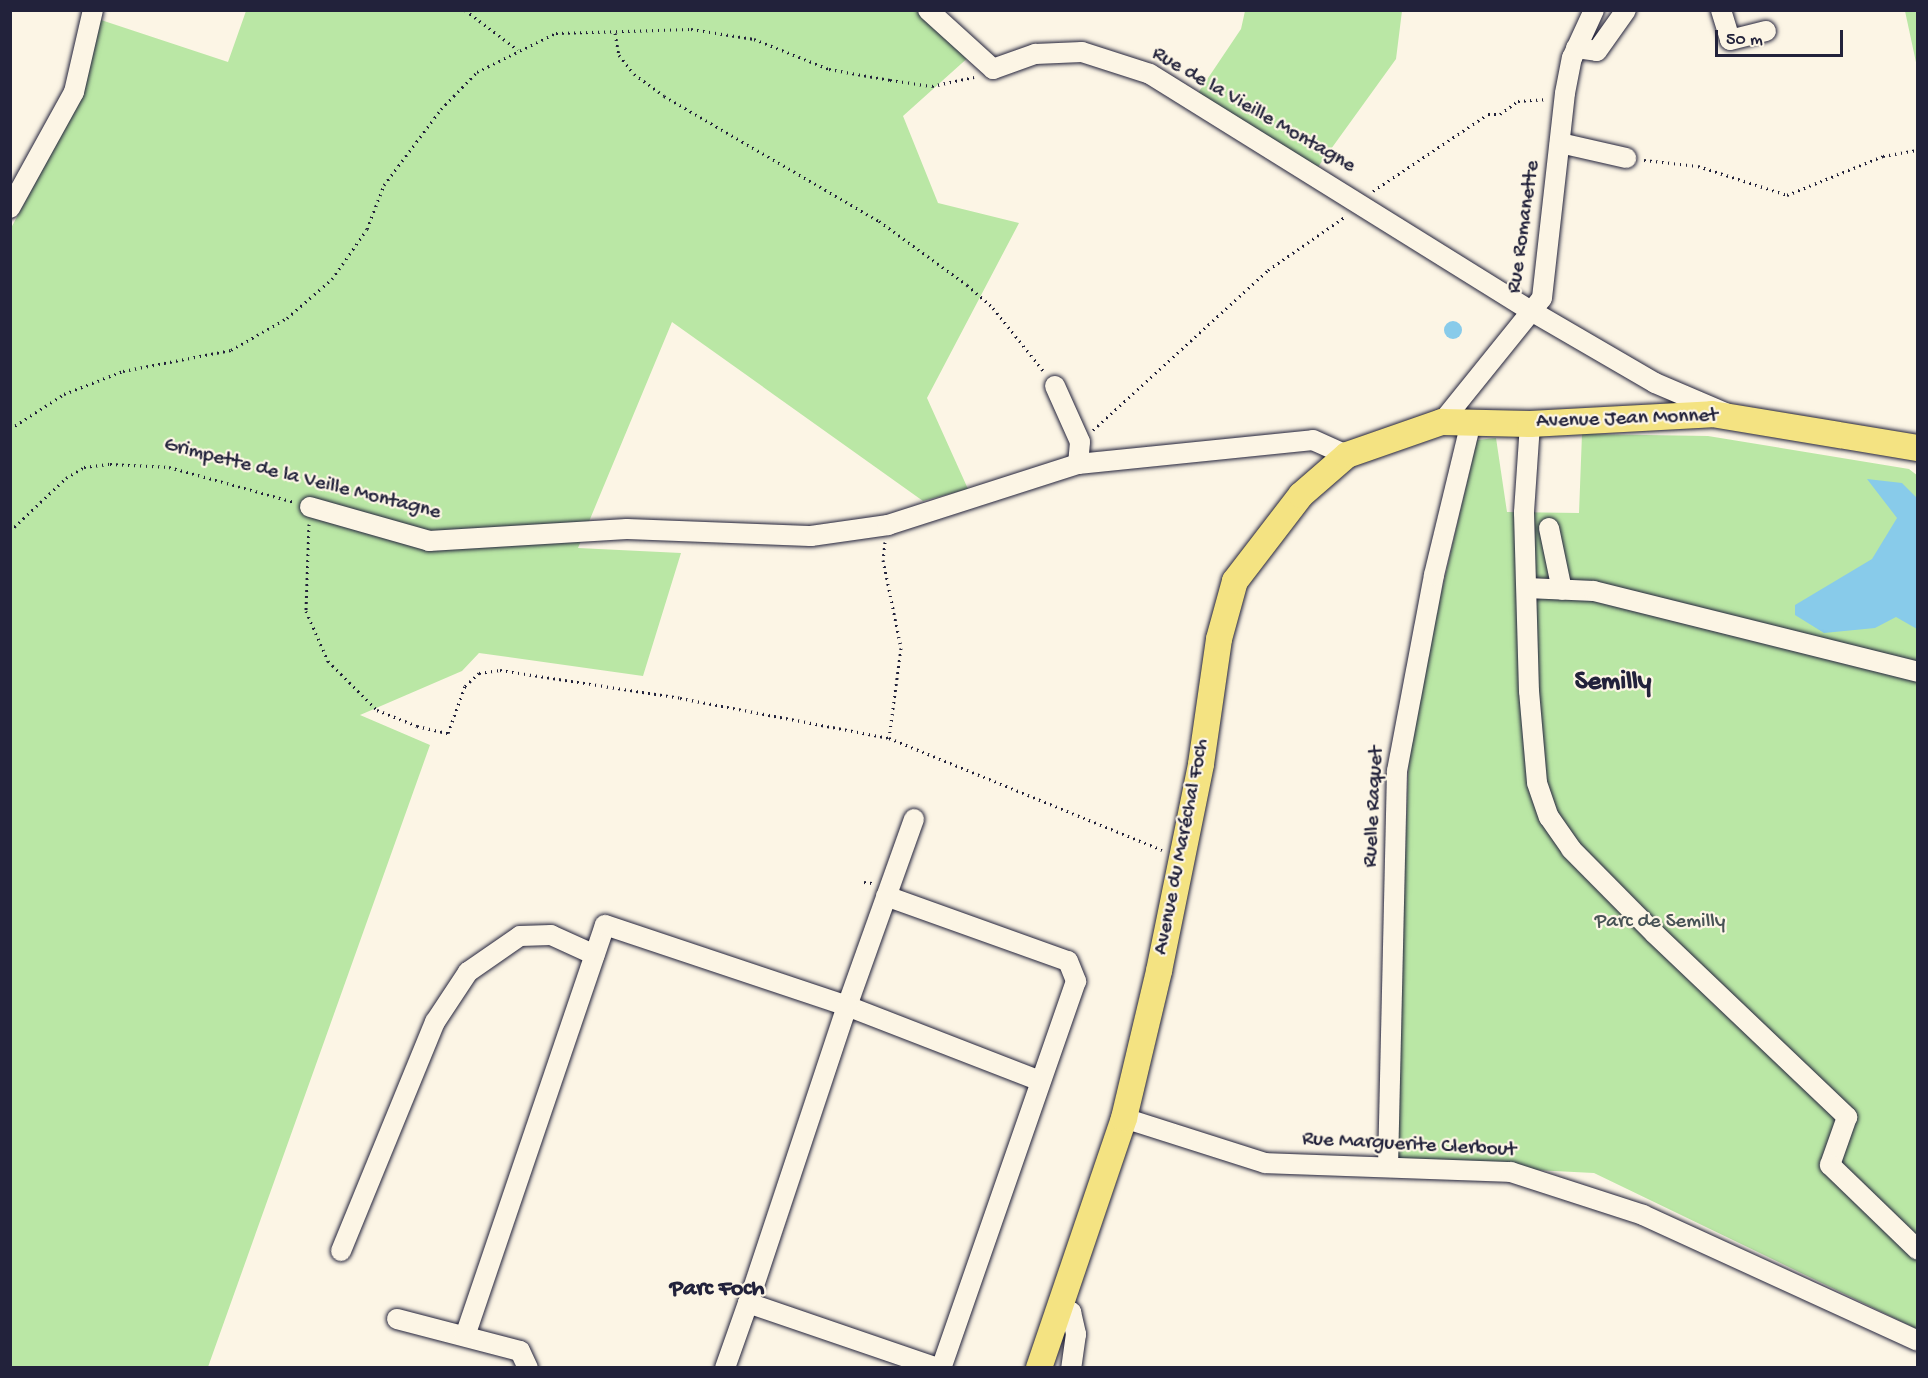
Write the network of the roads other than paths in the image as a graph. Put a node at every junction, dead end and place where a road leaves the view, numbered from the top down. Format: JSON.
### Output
{"nodes":[{"id":1,"x":93,"y":10,"type":"edge"},
{"id":2,"x":928,"y":10,"type":"edge"},
{"id":3,"x":1594,"y":10,"type":"edge"},
{"id":4,"x":1626,"y":10,"type":"edge"},
{"id":5,"x":1721,"y":10,"type":"edge"},
{"id":6,"x":1766,"y":31,"type":"dead end"},
{"id":7,"x":1576,"y":48,"type":"junction"},
{"id":8,"x":1560,"y":143,"type":"junction"},
{"id":9,"x":1626,"y":158,"type":"road end"},
{"id":10,"x":10,"y":208,"type":"edge"},
{"id":11,"x":1533,"y":312,"type":"junction"},
{"id":12,"x":1055,"y":386,"type":"road end"},
{"id":13,"x":1732,"y":417,"type":"junction"},
{"id":14,"x":1442,"y":422,"type":"junction"},
{"id":15,"x":1471,"y":422,"type":"junction"},
{"id":16,"x":1530,"y":424,"type":"junction"},
{"id":17,"x":1917,"y":448,"type":"edge"},
{"id":18,"x":1347,"y":455,"type":"junction"},
{"id":19,"x":1078,"y":464,"type":"junction"},
{"id":20,"x":310,"y":507,"type":"road end"},
{"id":21,"x":1549,"y":528,"type":"dead end"},
{"id":22,"x":1527,"y":588,"type":"junction"},
{"id":23,"x":1563,"y":590,"type":"junction"},
{"id":24,"x":1917,"y":672,"type":"edge"},
{"id":25,"x":914,"y":819,"type":"dead end"},
{"id":26,"x":886,"y":896,"type":"junction"},
{"id":27,"x":595,"y":955,"type":"junction"},
{"id":28,"x":847,"y":1006,"type":"junction"},
{"id":29,"x":1040,"y":1081,"type":"junction"},
{"id":30,"x":1124,"y":1118,"type":"junction"},
{"id":31,"x":1388,"y":1167,"type":"junction"},
{"id":32,"x":1917,"y":1250,"type":"edge"},
{"id":33,"x":341,"y":1251,"type":"dead end"},
{"id":34,"x":748,"y":1303,"type":"junction"},
{"id":35,"x":1060,"y":1306,"type":"junction"},
{"id":36,"x":397,"y":1318,"type":"dead end"},
{"id":37,"x":465,"y":1336,"type":"junction"},
{"id":38,"x":1917,"y":1341,"type":"edge"},
{"id":39,"x":939,"y":1367,"type":"edge"},
{"id":40,"x":528,"y":1368,"type":"edge"},
{"id":41,"x":725,"y":1368,"type":"edge"},
{"id":42,"x":1039,"y":1368,"type":"edge"},
{"id":43,"x":1071,"y":1368,"type":"edge"}],
"edges":[{"from":1,"to":10,"type":"street"},
{"from":2,"to":11,"type":"street","name":"Rue de la Vieille Montagne"},
{"from":3,"to":7,"type":"street","name":"Rue Romanette"},
{"from":4,"to":7,"type":"street"},
{"from":5,"to":6,"type":"street"},
{"from":7,"to":8,"type":"street","name":"Rue Romanette"},
{"from":8,"to":9,"type":"street"},
{"from":8,"to":11,"type":"street","name":"Rue Romanette"},
{"from":11,"to":13,"type":"street","name":"Rue de la Vieille Montagne"},
{"from":11,"to":14,"type":"street","name":"Rue Romanette"},
{"from":12,"to":19,"type":"street"},
{"from":13,"to":16,"type":"main road","name":"Avenue Jean Monnet"},
{"from":13,"to":17,"type":"main road","name":"Avenue Jean Monnet"},
{"from":14,"to":15,"type":"main road","name":"Avenue Jean Monnet"},
{"from":14,"to":18,"type":"main road","name":"Avenue du Maréchal Foch"},
{"from":15,"to":16,"type":"main road","name":"Avenue Jean Monnet"},
{"from":15,"to":31,"type":"street","name":"Ruelle Raquet"},
{"from":16,"to":22,"type":"street"},
{"from":18,"to":19,"type":"street","name":"Grimpette de la Veille Montagne"},
{"from":18,"to":30,"type":"main road","name":"Avenue du Maréchal Foch"},
{"from":19,"to":20,"type":"street","name":"Grimpette de la Veille Montagne"},
{"from":21,"to":23,"type":"street"},
{"from":22,"to":23,"type":"street"},
{"from":22,"to":32,"type":"street"},
{"from":23,"to":24,"type":"street"},
{"from":25,"to":26,"type":"street"},
{"from":26,"to":28,"type":"street"},
{"from":26,"to":29,"type":"street"},
{"from":27,"to":28,"type":"street"},
{"from":27,"to":33,"type":"street"},
{"from":27,"to":37,"type":"street"},
{"from":28,"to":29,"type":"street"},
{"from":28,"to":34,"type":"street"},
{"from":29,"to":39,"type":"street"},
{"from":30,"to":31,"type":"street","name":"Rue Marguerite Clerbout"},
{"from":30,"to":35,"type":"main road","name":"Avenue du Maréchal Foch"},
{"from":31,"to":38,"type":"street","name":"Rue Marguerite Clerbout"},
{"from":34,"to":39,"type":"street"},
{"from":34,"to":41,"type":"street"},
{"from":35,"to":42,"type":"main road","name":"Avenue du Maréchal Foch"},
{"from":35,"to":43,"type":"street"},
{"from":36,"to":37,"type":"street"},
{"from":37,"to":40,"type":"street"}]}
